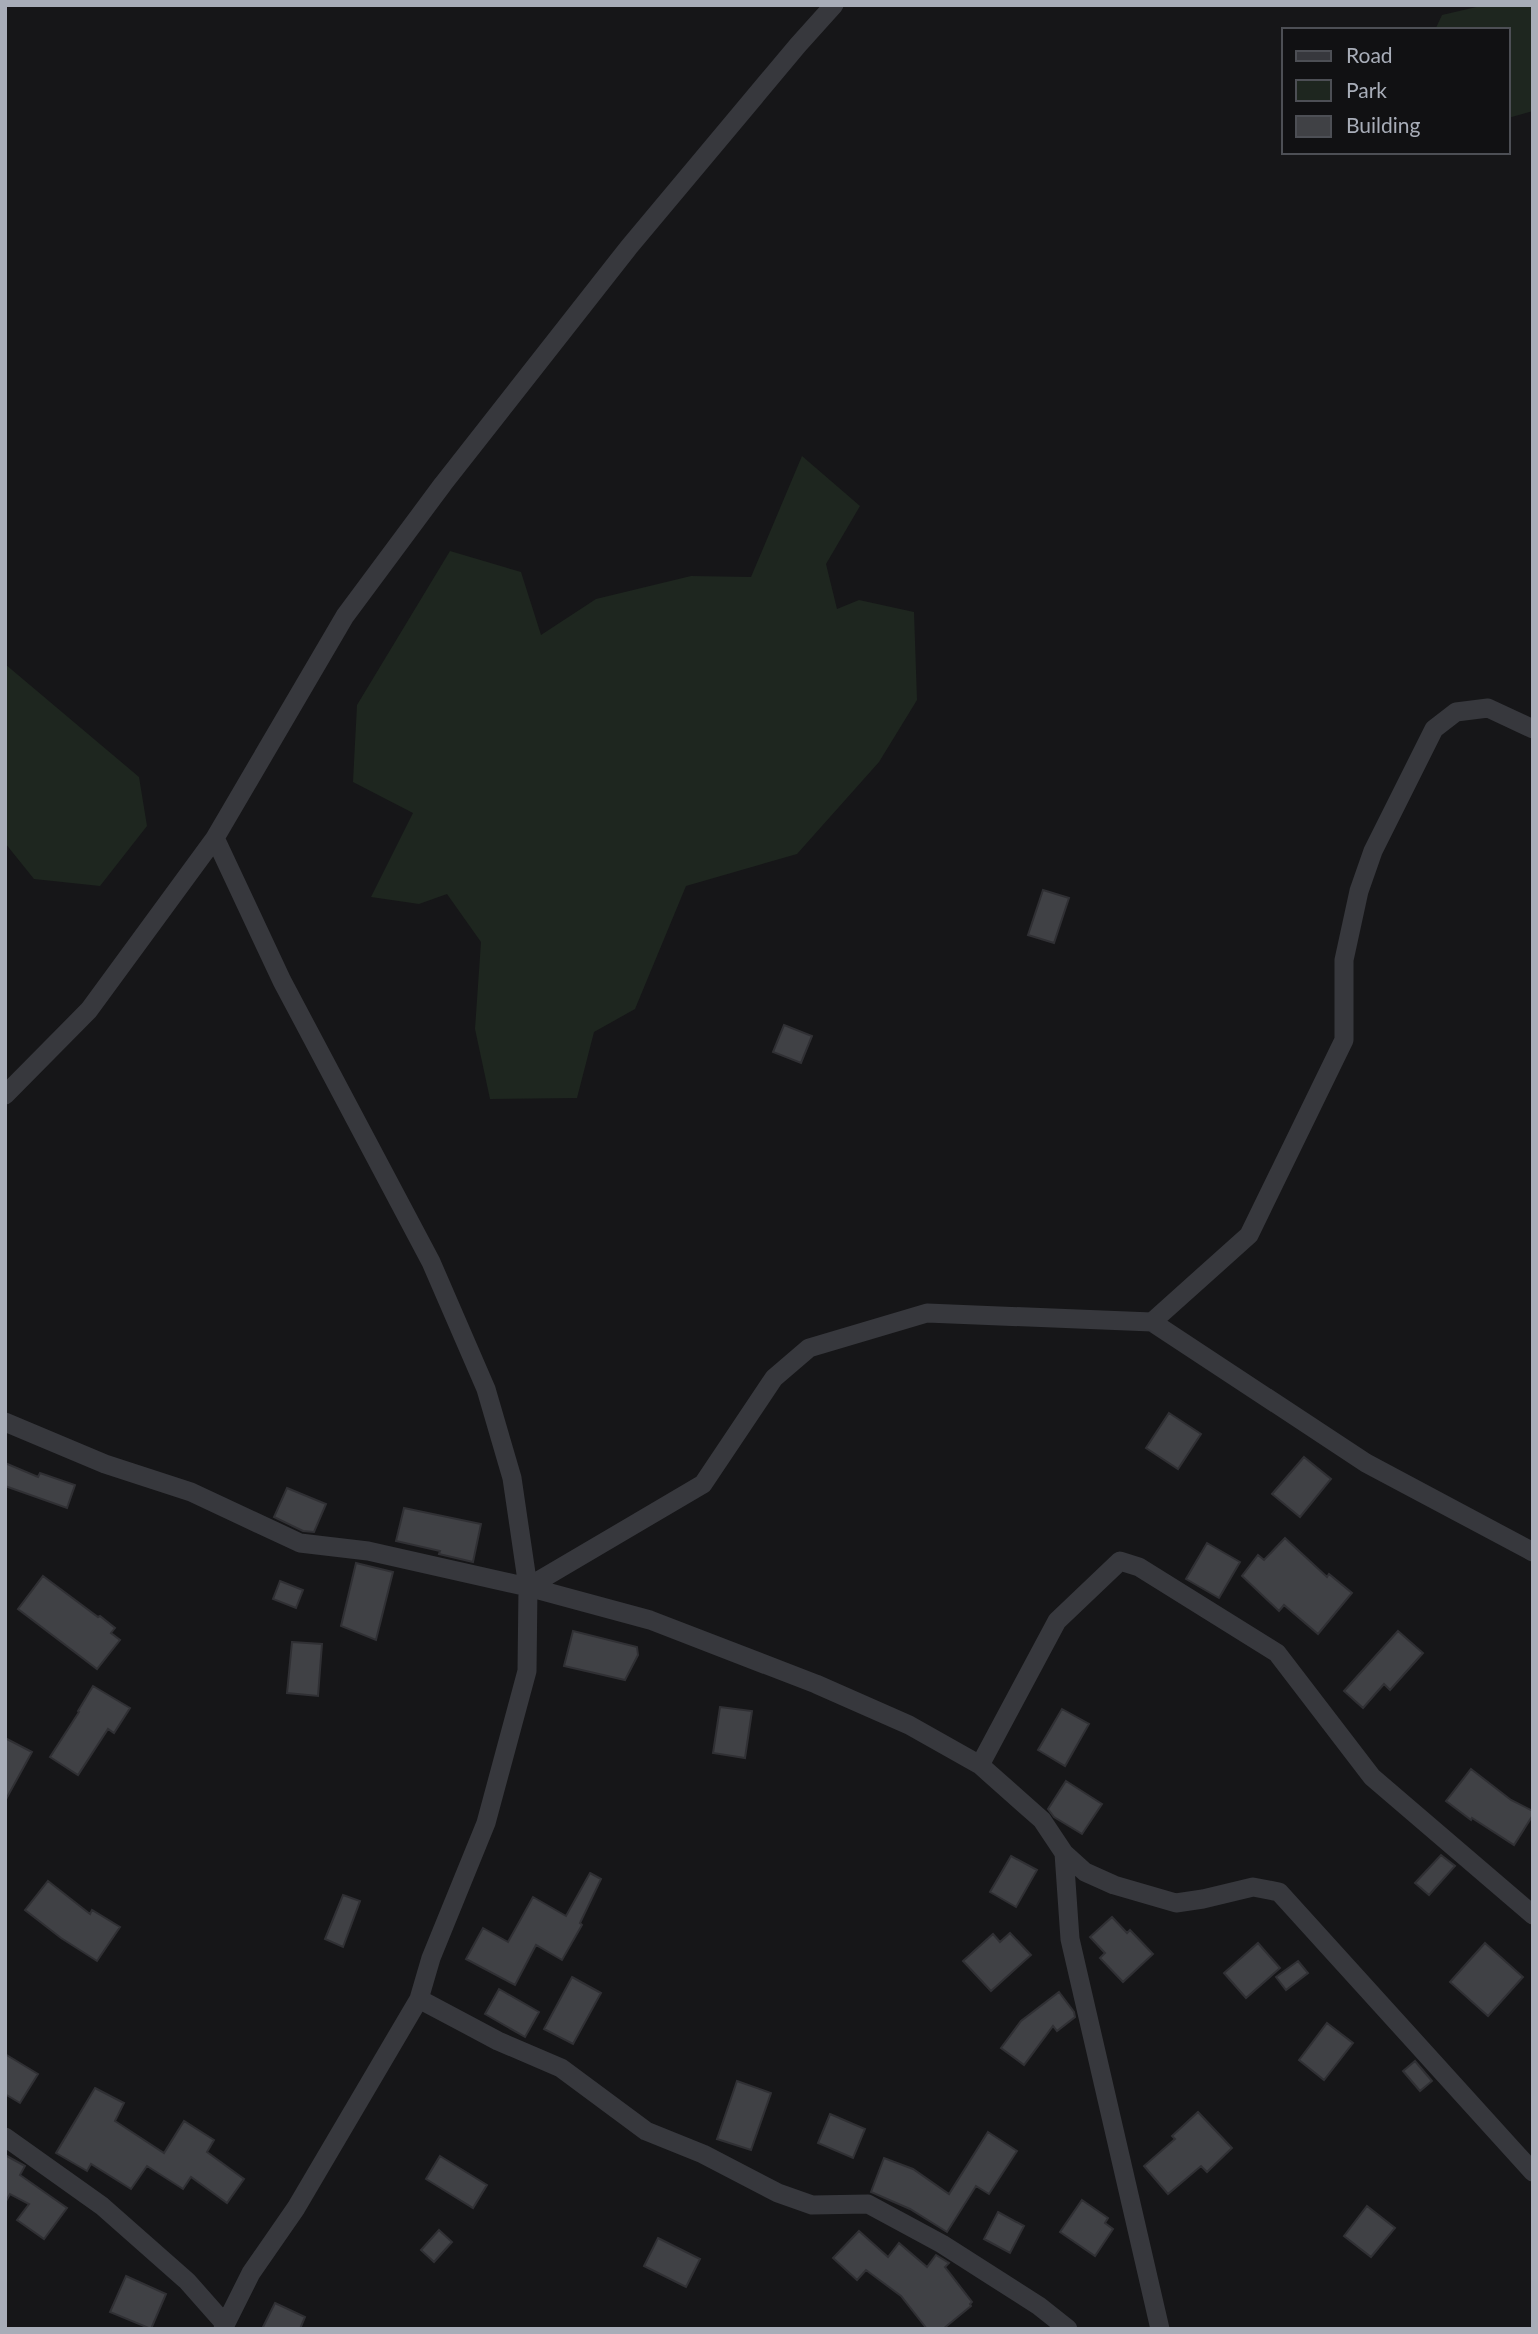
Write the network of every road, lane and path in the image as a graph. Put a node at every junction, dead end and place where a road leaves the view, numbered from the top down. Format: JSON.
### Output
{"nodes":[{"id":1,"x":834,"y":5,"type":"edge"},
{"id":2,"x":1533,"y":729,"type":"edge"},
{"id":3,"x":215,"y":838,"type":"junction"},
{"id":4,"x":5,"y":1095,"type":"edge"},
{"id":5,"x":1152,"y":1322,"type":"junction"},
{"id":6,"x":5,"y":1422,"type":"edge"},
{"id":7,"x":1533,"y":1552,"type":"edge"},
{"id":8,"x":528,"y":1587,"type":"junction"},
{"id":9,"x":980,"y":1765,"type":"junction"},
{"id":10,"x":1063,"y":1853,"type":"junction"},
{"id":11,"x":1533,"y":1915,"type":"edge"},
{"id":12,"x":419,"y":1999,"type":"junction"},
{"id":13,"x":5,"y":2137,"type":"edge"},
{"id":14,"x":1533,"y":2172,"type":"edge"},
{"id":15,"x":224,"y":2326,"type":"edge"},
{"id":16,"x":1068,"y":2329,"type":"edge"},
{"id":17,"x":1160,"y":2329,"type":"edge"}],
"edges":[{"from":1,"to":3,"type":"street"},
{"from":2,"to":5,"type":"street"},
{"from":3,"to":4,"type":"street"},
{"from":3,"to":8,"type":"street"},
{"from":5,"to":7,"type":"street"},
{"from":5,"to":8,"type":"street"},
{"from":6,"to":8,"type":"street"},
{"from":8,"to":9,"type":"street"},
{"from":8,"to":12,"type":"street"},
{"from":9,"to":10,"type":"street"},
{"from":9,"to":11,"type":"street"},
{"from":10,"to":14,"type":"street"},
{"from":10,"to":17,"type":"street"},
{"from":12,"to":15,"type":"street"},
{"from":12,"to":16,"type":"street"},
{"from":13,"to":15,"type":"street"}]}
